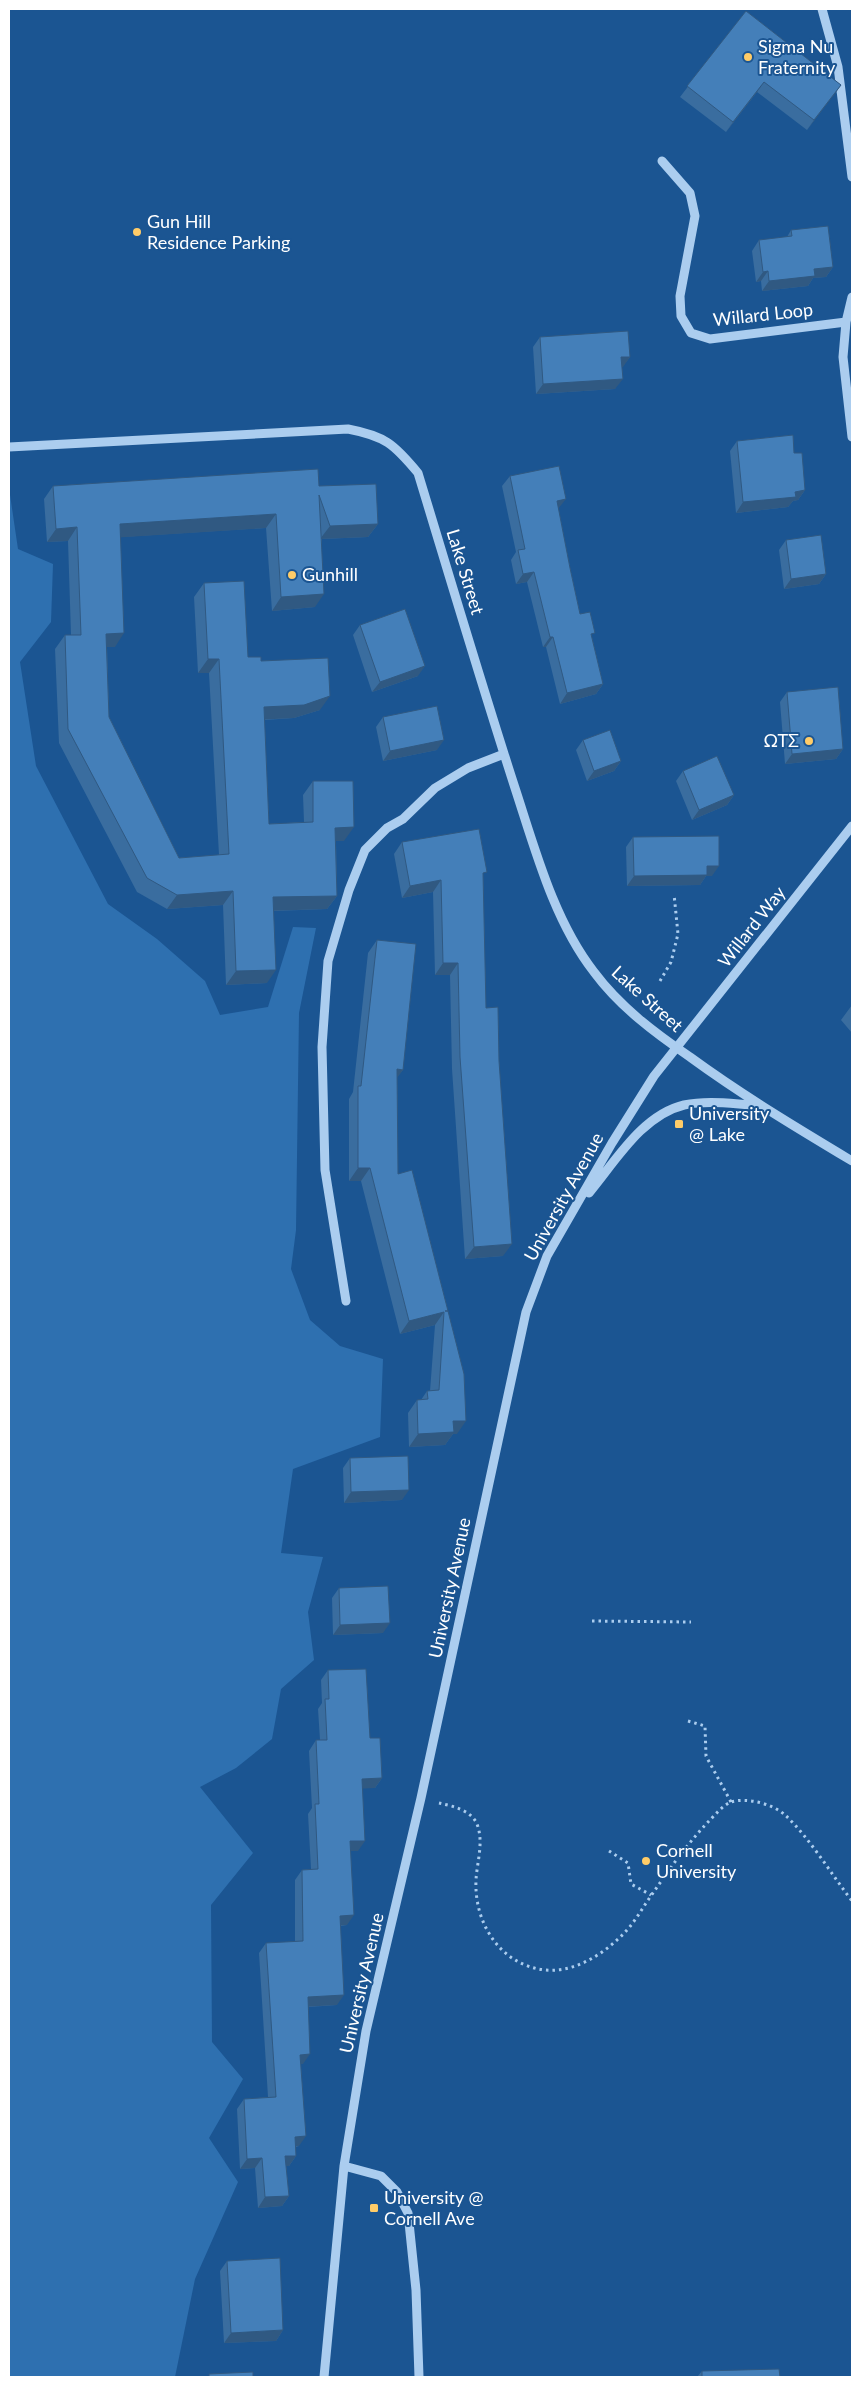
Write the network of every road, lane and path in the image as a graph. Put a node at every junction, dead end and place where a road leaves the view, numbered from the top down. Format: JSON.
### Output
{"nodes":[{"id":1,"x":822,"y":9,"type":"edge"},
{"id":2,"x":662,"y":161,"type":"dead end"},
{"id":3,"x":852,"y":177,"type":"edge"},
{"id":4,"x":852,"y":297,"type":"edge"},
{"id":5,"x":846,"y":322,"type":"junction"},
{"id":6,"x":852,"y":438,"type":"edge"},
{"id":7,"x":9,"y":447,"type":"edge"},
{"id":8,"x":504,"y":754,"type":"junction"},
{"id":9,"x":852,"y":826,"type":"edge"},
{"id":10,"x":674,"y":894,"type":"dead end"},
{"id":11,"x":660,"y":981,"type":"dead end"},
{"id":12,"x":676,"y":1048,"type":"junction"},
{"id":13,"x":759,"y":1105,"type":"junction"},
{"id":14,"x":852,"y":1161,"type":"edge"},
{"id":15,"x":576,"y":1208,"type":"junction"},
{"id":16,"x":346,"y":1301,"type":"dead end"},
{"id":17,"x":592,"y":1621,"type":"dead end"},
{"id":18,"x":691,"y":1622,"type":"dead end"},
{"id":19,"x":688,"y":1721,"type":"dead end"},
{"id":20,"x":421,"y":1798,"type":"junction"},
{"id":21,"x":730,"y":1802,"type":"junction"},
{"id":22,"x":609,"y":1851,"type":"dead end"},
{"id":23,"x":651,"y":1895,"type":"junction"},
{"id":24,"x":852,"y":1901,"type":"edge"},
{"id":25,"x":344,"y":2166,"type":"junction"},
{"id":26,"x":324,"y":2377,"type":"edge"},
{"id":27,"x":419,"y":2377,"type":"edge"}],
"edges":[{"from":1,"to":3,"type":"street"},
{"from":2,"to":5,"type":"street","name":"Willard Loop"},
{"from":4,"to":5,"type":"street"},
{"from":5,"to":6,"type":"street"},
{"from":7,"to":8,"type":"street","name":"Lake Street"},
{"from":8,"to":12,"type":"street","name":"Lake Street"},
{"from":8,"to":16,"type":"street"},
{"from":9,"to":12,"type":"street","name":"Willard Way"},
{"from":10,"to":11,"type":"path"},
{"from":12,"to":13,"type":"street"},
{"from":12,"to":15,"type":"street","name":"University Avenue"},
{"from":13,"to":14,"type":"street"},
{"from":13,"to":15,"type":"street"},
{"from":15,"to":20,"type":"street","name":"University Avenue"},
{"from":17,"to":18,"type":"path"},
{"from":19,"to":21,"type":"path"},
{"from":20,"to":23,"type":"path"},
{"from":20,"to":25,"type":"street","name":"University Avenue"},
{"from":21,"to":23,"type":"path"},
{"from":21,"to":24,"type":"path"},
{"from":22,"to":23,"type":"path"},
{"from":25,"to":26,"type":"street","name":"University Avenue"},
{"from":25,"to":27,"type":"street"}]}
